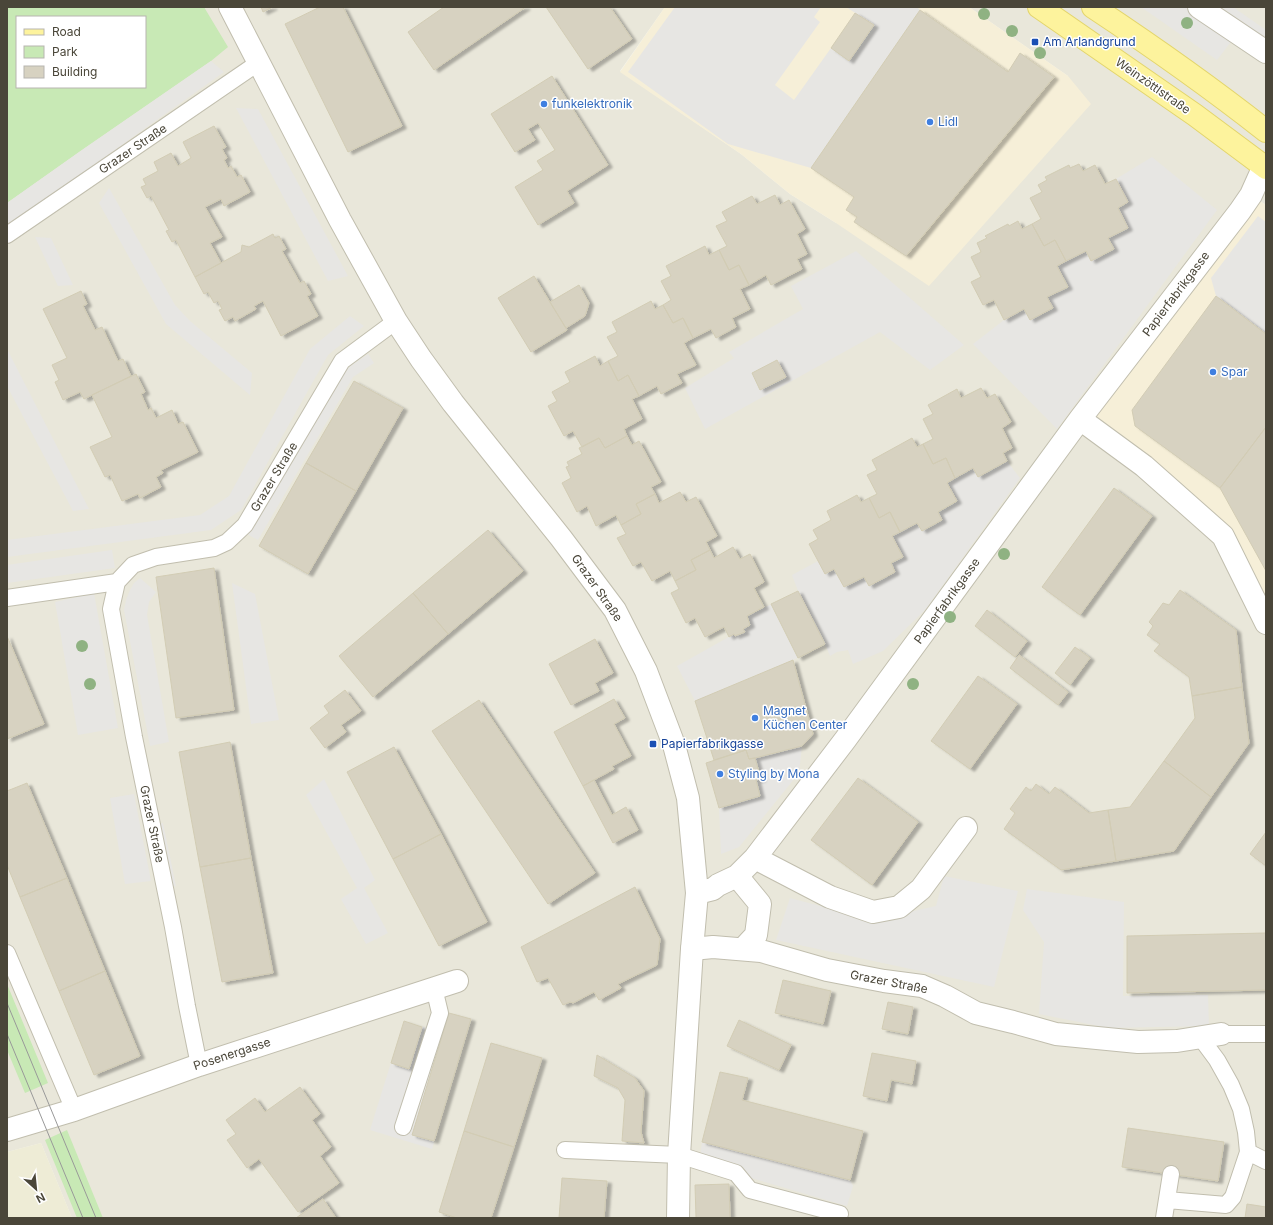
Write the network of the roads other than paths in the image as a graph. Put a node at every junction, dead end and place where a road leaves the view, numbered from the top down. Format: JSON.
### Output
{"nodes":[{"id":1,"x":230,"y":7,"type":"edge"},
{"id":2,"x":1039,"y":7,"type":"edge"},
{"id":3,"x":1093,"y":7,"type":"edge"},
{"id":4,"x":1199,"y":7,"type":"edge"},
{"id":5,"x":1266,"y":52,"type":"edge"},
{"id":6,"x":258,"y":63,"type":"junction"},
{"id":7,"x":1266,"y":131,"type":"edge"},
{"id":8,"x":1265,"y":165,"type":"edge"},
{"id":9,"x":7,"y":235,"type":"edge"},
{"id":10,"x":396,"y":322,"type":"junction"},
{"id":11,"x":1080,"y":419,"type":"junction"},
{"id":12,"x":117,"y":582,"type":"junction"},
{"id":13,"x":7,"y":598,"type":"edge"},
{"id":14,"x":1266,"y":623,"type":"edge"},
{"id":15,"x":966,"y":828,"type":"dead end"},
{"id":16,"x":755,"y":858,"type":"junction"},
{"id":17,"x":737,"y":876,"type":"junction"},
{"id":18,"x":697,"y":892,"type":"junction"},
{"id":19,"x":692,"y":948,"type":"junction"},
{"id":20,"x":743,"y":949,"type":"junction"},
{"id":21,"x":7,"y":953,"type":"edge"},
{"id":22,"x":457,"y":981,"type":"dead end"},
{"id":23,"x":434,"y":988,"type":"junction"},
{"id":24,"x":1266,"y":1034,"type":"edge"},
{"id":25,"x":1211,"y":1036,"type":"junction"},
{"id":26,"x":199,"y":1064,"type":"junction"},
{"id":27,"x":74,"y":1110,"type":"junction"},
{"id":28,"x":403,"y":1126,"type":"dead end"},
{"id":29,"x":7,"y":1130,"type":"edge"},
{"id":30,"x":565,"y":1150,"type":"dead end"},
{"id":31,"x":1248,"y":1152,"type":"junction"},
{"id":32,"x":679,"y":1155,"type":"junction"},
{"id":33,"x":1266,"y":1161,"type":"edge"},
{"id":34,"x":1171,"y":1174,"type":"dead end"},
{"id":35,"x":1167,"y":1200,"type":"junction"},
{"id":36,"x":840,"y":1214,"type":"dead end"},
{"id":37,"x":678,"y":1218,"type":"edge"},
{"id":38,"x":1164,"y":1218,"type":"edge"}],
"edges":[{"from":1,"to":6,"type":"street","name":"Grazer Straße"},
{"from":2,"to":8,"type":"main road","name":"Weinzöttlstraße"},
{"from":3,"to":7,"type":"main road"},
{"from":4,"to":5,"type":"street"},
{"from":6,"to":9,"type":"lane","name":"Grazer Straße"},
{"from":6,"to":10,"type":"street","name":"Grazer Straße"},
{"from":8,"to":11,"type":"street","name":"Papierfabrikgasse"},
{"from":10,"to":12,"type":"lane","name":"Grazer Straße"},
{"from":10,"to":18,"type":"street","name":"Grazer Straße"},
{"from":11,"to":14,"type":"street"},
{"from":11,"to":16,"type":"street","name":"Papierfabrikgasse"},
{"from":12,"to":13,"type":"lane"},
{"from":12,"to":26,"type":"lane","name":"Grazer Straße"},
{"from":15,"to":16,"type":"street"},
{"from":16,"to":17,"type":"street","name":"Papierfabrikgasse"},
{"from":17,"to":18,"type":"street","name":"Papierfabrikgasse"},
{"from":17,"to":20,"type":"street"},
{"from":18,"to":19,"type":"street","name":"Grazer Straße"},
{"from":19,"to":20,"type":"street","name":"Grazer Straße"},
{"from":19,"to":32,"type":"street","name":"Grazer Straße"},
{"from":20,"to":25,"type":"street","name":"Grazer Straße"},
{"from":21,"to":27,"type":"lane"},
{"from":22,"to":23,"type":"street","name":"Posenergasse"},
{"from":23,"to":26,"type":"street","name":"Posenergasse"},
{"from":23,"to":28,"type":"lane"},
{"from":24,"to":25,"type":"lane","name":"Grazer Straße"},
{"from":25,"to":31,"type":"lane"},
{"from":26,"to":27,"type":"street","name":"Posenergasse"},
{"from":27,"to":29,"type":"street","name":"Posenergasse"},
{"from":30,"to":32,"type":"lane"},
{"from":31,"to":33,"type":"lane"},
{"from":31,"to":35,"type":"lane"},
{"from":32,"to":36,"type":"lane"},
{"from":32,"to":37,"type":"street","name":"Grazer Straße"},
{"from":34,"to":35,"type":"lane"},
{"from":35,"to":38,"type":"lane"}]}
